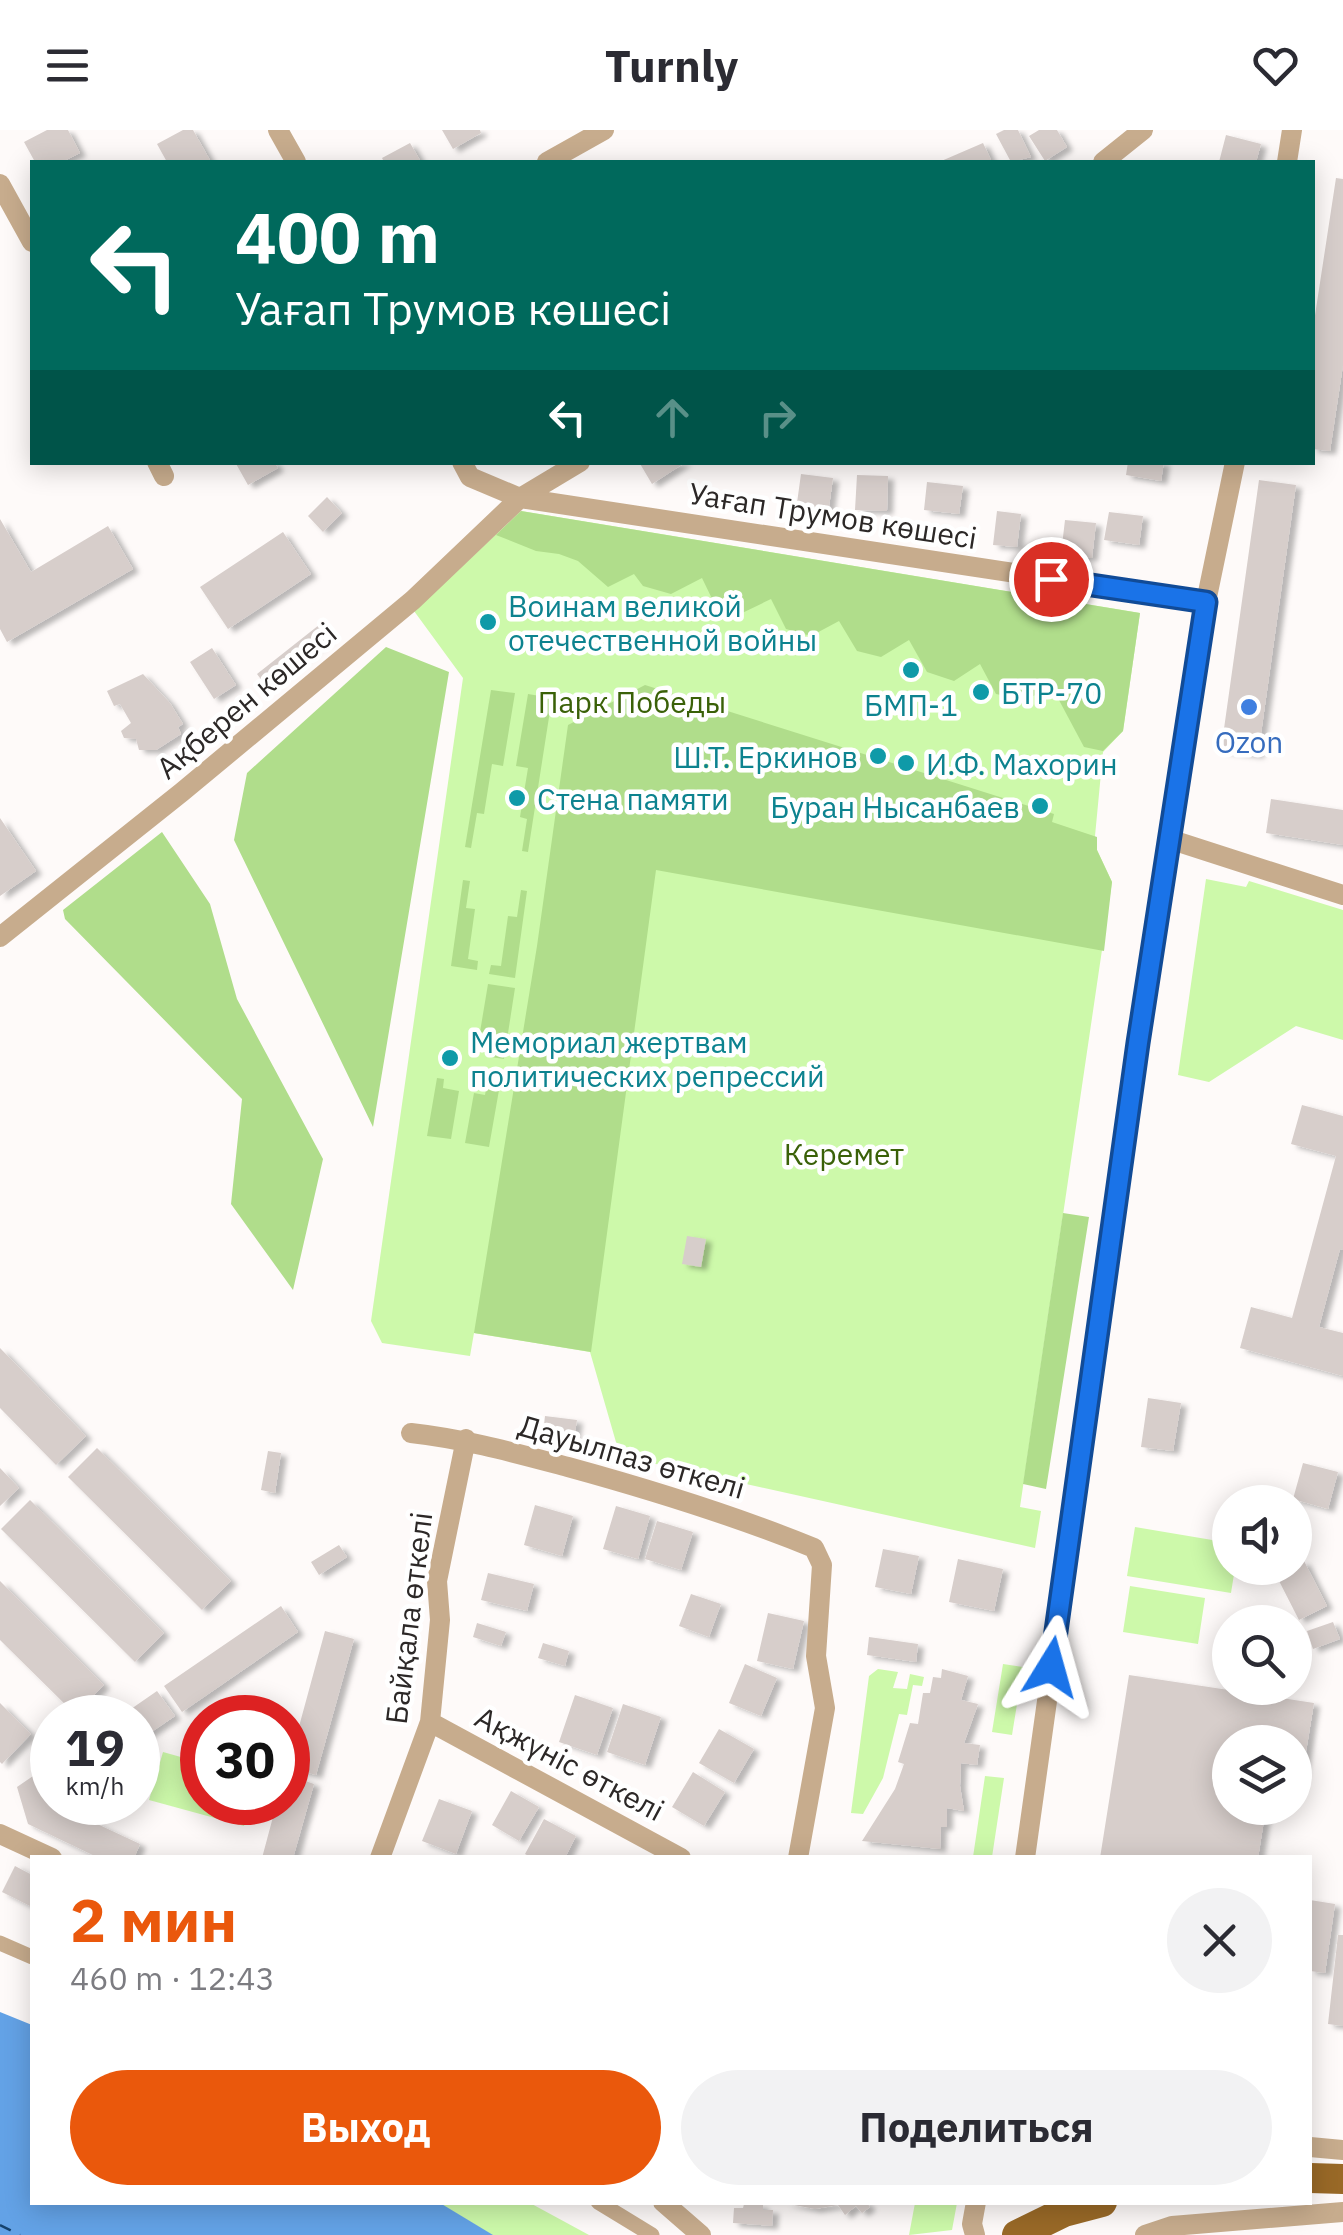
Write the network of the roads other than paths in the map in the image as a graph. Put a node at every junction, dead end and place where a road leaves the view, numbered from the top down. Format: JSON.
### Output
{"nodes":[{"id":1,"x":278,"y":130,"type":"edge"},
{"id":2,"x":604,"y":130,"type":"edge"},
{"id":3,"x":1143,"y":130,"type":"edge"},
{"id":4,"x":1292,"y":130,"type":"edge"},
{"id":5,"x":295,"y":160,"type":"edge"},
{"id":6,"x":550,"y":160,"type":"edge"},
{"id":7,"x":1105,"y":160,"type":"edge"},
{"id":8,"x":1287,"y":160,"type":"edge"},
{"id":9,"x":0,"y":184,"type":"edge"},
{"id":10,"x":30,"y":238,"type":"edge"},
{"id":11,"x":464,"y":465,"type":"edge"},
{"id":12,"x":575,"y":465,"type":"edge"},
{"id":13,"x":1234,"y":465,"type":"edge"},
{"id":14,"x":520,"y":498,"type":"junction"},
{"id":15,"x":1206,"y":602,"type":"junction"},
{"id":16,"x":1169,"y":840,"type":"junction"},
{"id":17,"x":1343,"y":895,"type":"edge"},
{"id":18,"x":0,"y":937,"type":"edge"},
{"id":19,"x":411,"y":1432,"type":"dead end"},
{"id":20,"x":466,"y":1439,"type":"junction"},
{"id":21,"x":430,"y":1722,"type":"junction"},
{"id":22,"x":0,"y":1834,"type":"edge"},
{"id":23,"x":46,"y":1855,"type":"edge"},
{"id":24,"x":381,"y":1855,"type":"edge"},
{"id":25,"x":674,"y":1855,"type":"edge"},
{"id":26,"x":799,"y":1855,"type":"edge"},
{"id":27,"x":1026,"y":1855,"type":"edge"},
{"id":28,"x":0,"y":1943,"type":"edge"},
{"id":29,"x":30,"y":1957,"type":"edge"},
{"id":30,"x":1312,"y":2147,"type":"edge"},
{"id":31,"x":1343,"y":2150,"type":"edge"},
{"id":32,"x":1312,"y":2178,"type":"edge"},
{"id":33,"x":1343,"y":2179,"type":"edge"},
{"id":34,"x":603,"y":2205,"type":"edge"},
{"id":35,"x":666,"y":2205,"type":"edge"},
{"id":36,"x":975,"y":2205,"type":"edge"},
{"id":37,"x":1091,"y":2205,"type":"edge"},
{"id":38,"x":1343,"y":2212,"type":"edge"},
{"id":39,"x":652,"y":2235,"type":"edge"},
{"id":40,"x":701,"y":2235,"type":"edge"},
{"id":41,"x":975,"y":2235,"type":"edge"},
{"id":42,"x":1017,"y":2235,"type":"edge"},
{"id":43,"x":1145,"y":2235,"type":"edge"}],
"edges":[{"from":1,"to":5,"type":"street"},
{"from":2,"to":6,"type":"street"},
{"from":3,"to":7,"type":"street"},
{"from":4,"to":8,"type":"street"},
{"from":9,"to":10,"type":"street"},
{"from":11,"to":14,"type":"street","name":"Уағап Трумов көшесі"},
{"from":12,"to":14,"type":"street","name":"Ақберен көшесі"},
{"from":13,"to":15,"type":"street"},
{"from":14,"to":15,"type":"street","name":"Уағап Трумов көшесі"},
{"from":14,"to":18,"type":"street","name":"Ақберен көшесі"},
{"from":15,"to":16,"type":"street"},
{"from":16,"to":17,"type":"street"},
{"from":16,"to":27,"type":"street"},
{"from":19,"to":20,"type":"street","name":"Дауылпаз өткелі"},
{"from":20,"to":21,"type":"street","name":"Байқала өткелі"},
{"from":20,"to":26,"type":"street","name":"Дауылпаз өткелі"},
{"from":21,"to":24,"type":"street","name":"Байқала өткелі"},
{"from":21,"to":25,"type":"street","name":"Ақжүніс өткелі"},
{"from":22,"to":23,"type":"street"},
{"from":28,"to":29,"type":"street"},
{"from":30,"to":31,"type":"street"},
{"from":32,"to":33,"type":"main road"},
{"from":34,"to":39,"type":"street"},
{"from":35,"to":40,"type":"street"},
{"from":36,"to":41,"type":"street"},
{"from":37,"to":42,"type":"main road"},
{"from":38,"to":43,"type":"street"}]}
